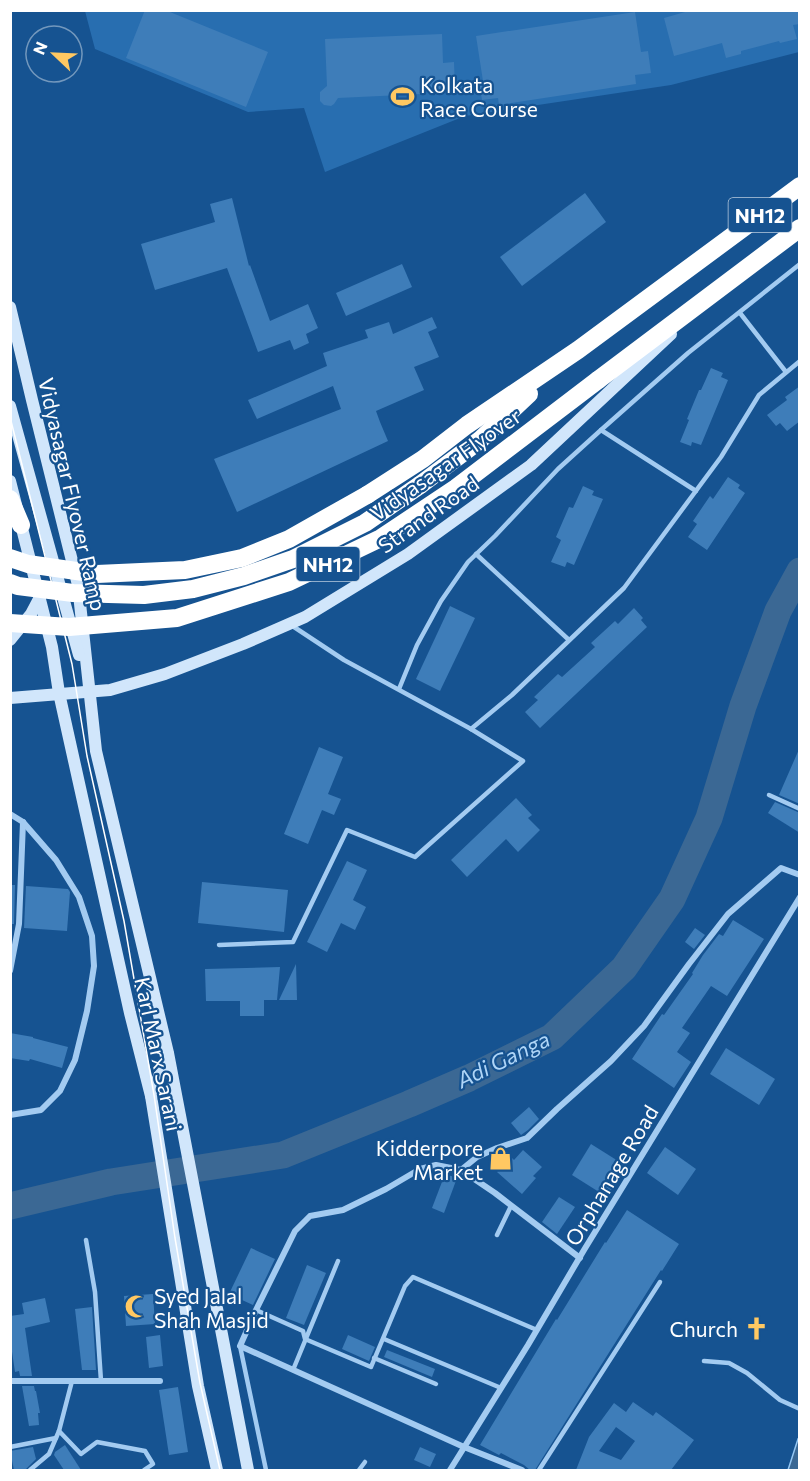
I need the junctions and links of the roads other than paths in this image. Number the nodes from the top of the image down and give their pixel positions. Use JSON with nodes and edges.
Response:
{"nodes":[{"id":1,"x":800,"y":186,"type":"edge"},
{"id":2,"x":800,"y":228,"type":"edge"},
{"id":3,"x":800,"y":264,"type":"edge"},
{"id":4,"x":729,"y":280,"type":"junction"},
{"id":5,"x":10,"y":307,"type":"edge"},
{"id":6,"x":740,"y":313,"type":"junction"},
{"id":7,"x":578,"y":350,"type":"junction"},
{"id":8,"x":800,"y":361,"type":"edge"},
{"id":9,"x":786,"y":372,"type":"junction"},
{"id":10,"x":10,"y":406,"type":"edge"},
{"id":11,"x":601,"y":430,"type":"junction"},
{"id":12,"x":10,"y":481,"type":"edge"},
{"id":13,"x":696,"y":491,"type":"junction"},
{"id":14,"x":10,"y":499,"type":"edge"},
{"id":15,"x":21,"y":525,"type":"junction"},
{"id":16,"x":476,"y":554,"type":"junction"},
{"id":17,"x":10,"y":558,"type":"edge"},
{"id":18,"x":10,"y":583,"type":"edge"},
{"id":19,"x":40,"y":597,"type":"junction"},
{"id":20,"x":10,"y":623,"type":"edge"},
{"id":21,"x":290,"y":624,"type":"junction"},
{"id":22,"x":10,"y":640,"type":"edge"},
{"id":23,"x":569,"y":640,"type":"junction"},
{"id":24,"x":399,"y":689,"type":"junction"},
{"id":25,"x":89,"y":691,"type":"junction"},
{"id":26,"x":59,"y":693,"type":"junction"},
{"id":27,"x":10,"y":698,"type":"edge"},
{"id":28,"x":471,"y":729,"type":"junction"},
{"id":29,"x":769,"y":795,"type":"dead end"},
{"id":30,"x":800,"y":809,"type":"edge"},
{"id":31,"x":10,"y":814,"type":"edge"},
{"id":32,"x":23,"y":822,"type":"junction"},
{"id":33,"x":800,"y":875,"type":"edge"},
{"id":34,"x":800,"y":897,"type":"edge"},
{"id":35,"x":219,"y":945,"type":"dead end"},
{"id":36,"x":10,"y":971,"type":"edge"},
{"id":37,"x":168,"y":1053,"type":"junction"},
{"id":38,"x":150,"y":1096,"type":"junction"},
{"id":39,"x":10,"y":1115,"type":"edge"},
{"id":40,"x":461,"y":1170,"type":"junction"},
{"id":41,"x":511,"y":1206,"type":"junction"},
{"id":42,"x":497,"y":1235,"type":"dead end"},
{"id":43,"x":86,"y":1240,"type":"dead end"},
{"id":44,"x":580,"y":1258,"type":"junction"},
{"id":45,"x":338,"y":1261,"type":"dead end"},
{"id":46,"x":660,"y":1282,"type":"dead end"},
{"id":47,"x":256,"y":1310,"type":"junction"},
{"id":48,"x":537,"y":1330,"type":"junction"},
{"id":49,"x":305,"y":1339,"type":"junction"},
{"id":50,"x":384,"y":1339,"type":"junction"},
{"id":51,"x":240,"y":1346,"type":"junction"},
{"id":52,"x":374,"y":1358,"type":"junction"},
{"id":53,"x":704,"y":1361,"type":"dead end"},
{"id":54,"x":293,"y":1370,"type":"junction"},
{"id":55,"x":10,"y":1381,"type":"edge"},
{"id":56,"x":72,"y":1381,"type":"junction"},
{"id":57,"x":100,"y":1381,"type":"junction"},
{"id":58,"x":160,"y":1381,"type":"dead end"},
{"id":59,"x":436,"y":1384,"type":"dead end"},
{"id":60,"x":501,"y":1388,"type":"junction"},
{"id":61,"x":800,"y":1409,"type":"edge"},
{"id":62,"x":59,"y":1431,"type":"junction"},
{"id":63,"x":56,"y":1438,"type":"junction"},
{"id":64,"x":10,"y":1447,"type":"edge"},
{"id":65,"x":464,"y":1447,"type":"junction"},
{"id":66,"x":365,"y":1462,"type":"dead end"},
{"id":67,"x":30,"y":1470,"type":"edge"},
{"id":68,"x":144,"y":1470,"type":"edge"},
{"id":69,"x":217,"y":1470,"type":"edge"},
{"id":70,"x":248,"y":1470,"type":"edge"},
{"id":71,"x":266,"y":1470,"type":"edge"},
{"id":72,"x":359,"y":1470,"type":"edge"},
{"id":73,"x":450,"y":1470,"type":"edge"},
{"id":74,"x":522,"y":1470,"type":"edge"},
{"id":75,"x":539,"y":1470,"type":"edge"}],
"edges":[{"from":1,"to":7,"type":"highway","name":"Vidyasagar Flyover","number":"NH12"},
{"from":2,"to":4,"type":"highway","number":"NH12"},
{"from":3,"to":6,"type":"lane"},
{"from":4,"to":20,"type":"highway","name":"Vidyasagar Flyover","number":"NH12","bridge":true},
{"from":4,"to":21,"type":"main road","name":"Strand Road"},
{"from":5,"to":25,"type":"main road","name":"Vidyasagar Flyover Ramp"},
{"from":6,"to":9,"type":"lane"},
{"from":6,"to":11,"type":"lane"},
{"from":7,"to":17,"type":"highway","name":"Vidyasagar Flyover","number":"NH12","bridge":true},
{"from":7,"to":18,"type":"highway","bridge":true},
{"from":8,"to":9,"type":"lane"},
{"from":9,"to":13,"type":"lane"},
{"from":10,"to":25,"type":"main road"},
{"from":11,"to":13,"type":"lane"},
{"from":11,"to":16,"type":"lane"},
{"from":12,"to":15,"type":"main road","name":"Karl Marx Sarani"},
{"from":13,"to":23,"type":"lane"},
{"from":14,"to":15,"type":"highway"},
{"from":15,"to":19,"type":"main road","name":"Karl Marx Sarani"},
{"from":16,"to":23,"type":"lane"},
{"from":16,"to":24,"type":"lane"},
{"from":19,"to":22,"type":"main road"},
{"from":19,"to":26,"type":"main road","name":"Karl Marx Sarani"},
{"from":21,"to":24,"type":"lane"},
{"from":21,"to":25,"type":"main road","name":"Strand Road"},
{"from":23,"to":28,"type":"lane"},
{"from":24,"to":28,"type":"lane"},
{"from":25,"to":26,"type":"main road","name":"Strand Road"},
{"from":25,"to":37,"type":"main road"},
{"from":26,"to":27,"type":"main road","name":"Strand Road"},
{"from":26,"to":38,"type":"main road","name":"Karl Marx Sarani"},
{"from":28,"to":35,"type":"lane"},
{"from":29,"to":30,"type":"lane"},
{"from":31,"to":32,"type":"street"},
{"from":32,"to":36,"type":"street"},
{"from":32,"to":39,"type":"street"},
{"from":33,"to":40,"type":"street"},
{"from":34,"to":44,"type":"street","name":"Orphanage Road"},
{"from":37,"to":38,"type":"main road"},
{"from":37,"to":70,"type":"main road"},
{"from":38,"to":69,"type":"main road","name":"Karl Marx Sarani"},
{"from":40,"to":41,"type":"street"},
{"from":40,"to":47,"type":"street"},
{"from":41,"to":42,"type":"lane"},
{"from":41,"to":44,"type":"street"},
{"from":43,"to":57,"type":"lane"},
{"from":44,"to":48,"type":"street","name":"Orphanage Road"},
{"from":45,"to":49,"type":"lane"},
{"from":46,"to":75,"type":"lane"},
{"from":47,"to":49,"type":"lane"},
{"from":47,"to":51,"type":"street"},
{"from":48,"to":50,"type":"lane"},
{"from":48,"to":60,"type":"street","name":"Orphanage Road"},
{"from":49,"to":52,"type":"lane"},
{"from":49,"to":54,"type":"lane"},
{"from":50,"to":52,"type":"lane"},
{"from":50,"to":60,"type":"lane"},
{"from":51,"to":54,"type":"street"},
{"from":51,"to":71,"type":"lane"},
{"from":52,"to":59,"type":"lane"},
{"from":53,"to":61,"type":"lane"},
{"from":54,"to":65,"type":"street"},
{"from":55,"to":56,"type":"street"},
{"from":56,"to":57,"type":"street"},
{"from":56,"to":62,"type":"lane"},
{"from":57,"to":58,"type":"street"},
{"from":60,"to":65,"type":"street","name":"Orphanage Road"},
{"from":62,"to":63,"type":"lane"},
{"from":62,"to":68,"type":"lane"},
{"from":63,"to":64,"type":"lane"},
{"from":63,"to":67,"type":"lane"},
{"from":65,"to":73,"type":"street","name":"Orphanage Road"},
{"from":65,"to":74,"type":"street"},
{"from":66,"to":72,"type":"lane"}]}
